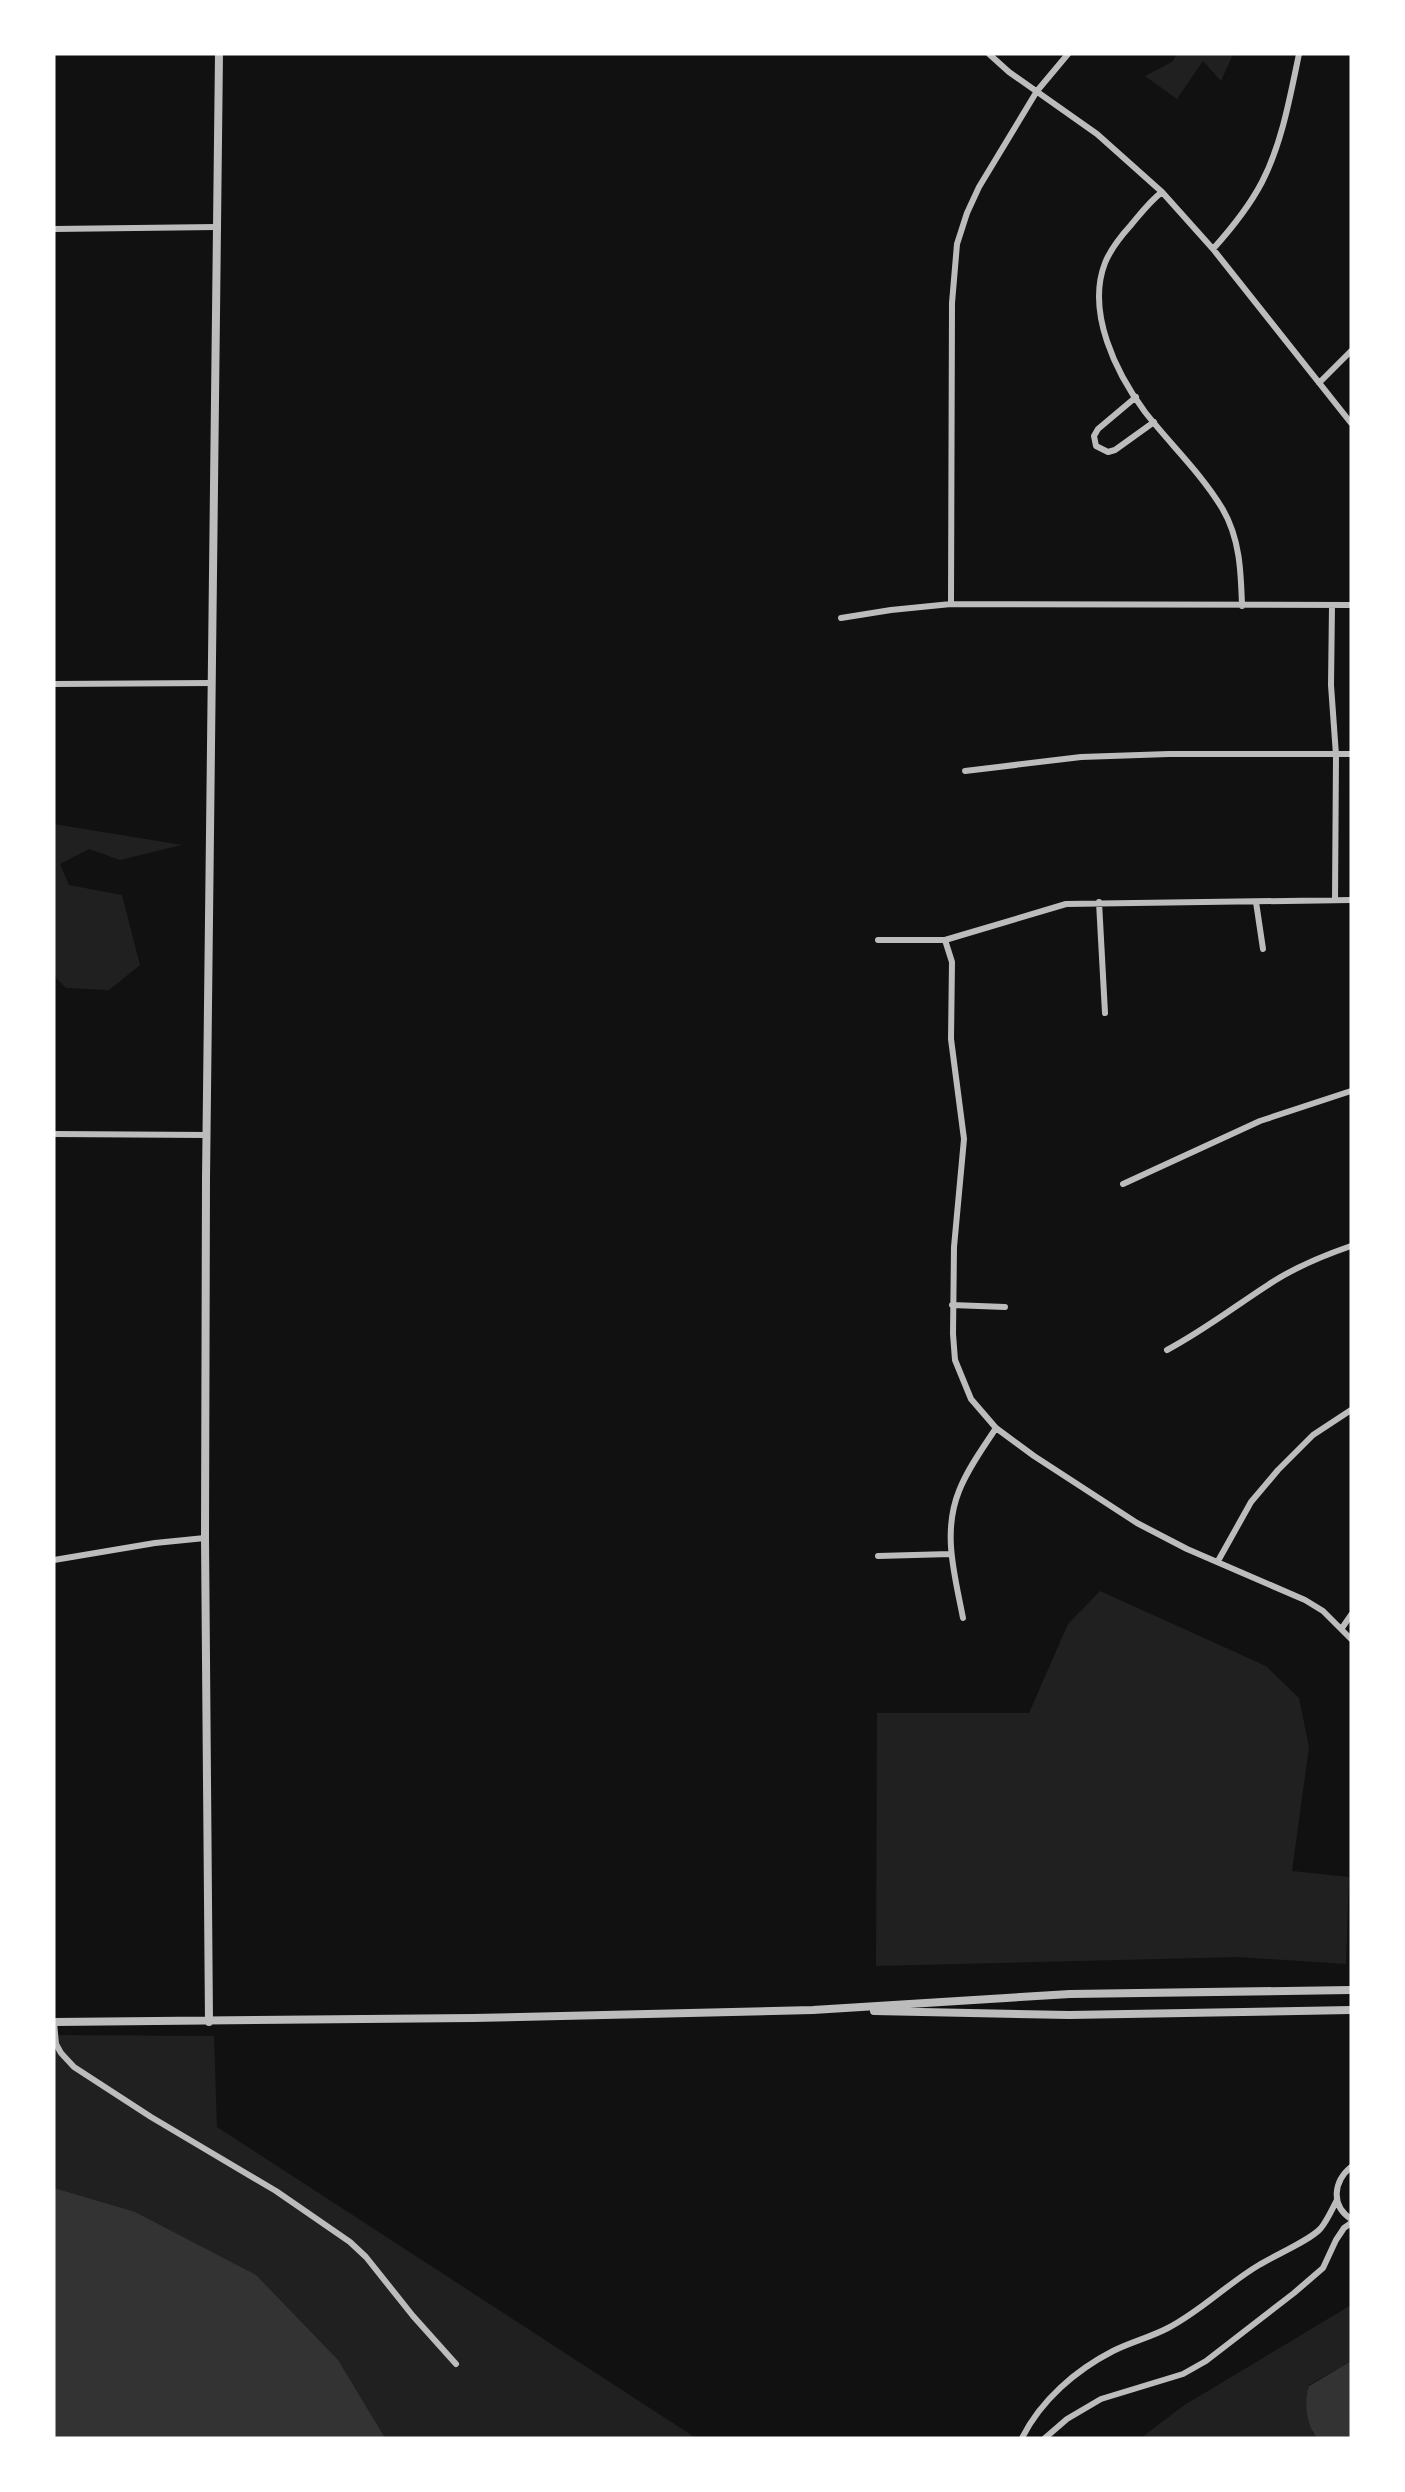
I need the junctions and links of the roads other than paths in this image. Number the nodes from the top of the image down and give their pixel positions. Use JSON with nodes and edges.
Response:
{"nodes":[{"id":1,"x":219,"y":54,"type":"edge"},
{"id":2,"x":989,"y":54,"type":"edge"},
{"id":3,"x":1068,"y":54,"type":"edge"},
{"id":4,"x":1299,"y":54,"type":"edge"},
{"id":5,"x":1037,"y":91,"type":"junction"},
{"id":6,"x":1162,"y":192,"type":"junction"},
{"id":7,"x":216,"y":227,"type":"junction"},
{"id":8,"x":54,"y":229,"type":"edge"},
{"id":9,"x":1213,"y":249,"type":"junction"},
{"id":10,"x":1351,"y":351,"type":"edge"},
{"id":11,"x":1319,"y":383,"type":"junction"},
{"id":12,"x":1136,"y":397,"type":"junction"},
{"id":13,"x":1154,"y":422,"type":"junction"},
{"id":14,"x":1351,"y":423,"type":"edge"},
{"id":15,"x":951,"y":603,"type":"junction"},
{"id":16,"x":1351,"y":605,"type":"edge"},
{"id":17,"x":1242,"y":606,"type":"junction"},
{"id":18,"x":1332,"y":606,"type":"junction"},
{"id":19,"x":841,"y":618,"type":"dead end"},
{"id":20,"x":212,"y":683,"type":"junction"},
{"id":21,"x":54,"y":684,"type":"edge"},
{"id":22,"x":1336,"y":754,"type":"junction"},
{"id":23,"x":1351,"y":754,"type":"edge"},
{"id":24,"x":965,"y":771,"type":"dead end"},
{"id":25,"x":1335,"y":900,"type":"junction"},
{"id":26,"x":1351,"y":900,"type":"edge"},
{"id":27,"x":1099,"y":902,"type":"junction"},
{"id":28,"x":1256,"y":902,"type":"junction"},
{"id":29,"x":878,"y":940,"type":"dead end"},
{"id":30,"x":945,"y":940,"type":"junction"},
{"id":31,"x":1263,"y":949,"type":"dead end"},
{"id":32,"x":1105,"y":1013,"type":"dead end"},
{"id":33,"x":1351,"y":1091,"type":"edge"},
{"id":34,"x":54,"y":1134,"type":"edge"},
{"id":35,"x":207,"y":1136,"type":"junction"},
{"id":36,"x":1123,"y":1184,"type":"dead end"},
{"id":37,"x":1351,"y":1246,"type":"edge"},
{"id":38,"x":952,"y":1305,"type":"junction"},
{"id":39,"x":1005,"y":1306,"type":"dead end"},
{"id":40,"x":1167,"y":1350,"type":"dead end"},
{"id":41,"x":1351,"y":1410,"type":"edge"},
{"id":42,"x":996,"y":1428,"type":"junction"},
{"id":43,"x":204,"y":1539,"type":"junction"},
{"id":44,"x":950,"y":1554,"type":"junction"},
{"id":45,"x":878,"y":1556,"type":"dead end"},
{"id":46,"x":54,"y":1560,"type":"edge"},
{"id":47,"x":1218,"y":1561,"type":"junction"},
{"id":48,"x":1351,"y":1615,"type":"edge"},
{"id":49,"x":963,"y":1618,"type":"dead end"},
{"id":50,"x":1342,"y":1628,"type":"junction"},
{"id":51,"x":1351,"y":1639,"type":"edge"},
{"id":52,"x":1351,"y":1989,"type":"edge"},
{"id":53,"x":813,"y":2010,"type":"junction"},
{"id":54,"x":1351,"y":2010,"type":"edge"},
{"id":55,"x":54,"y":2022,"type":"edge"},
{"id":56,"x":209,"y":2022,"type":"junction"},
{"id":57,"x":1351,"y":2167,"type":"edge"},
{"id":58,"x":1337,"y":2200,"type":"junction"},
{"id":59,"x":1351,"y":2219,"type":"edge"},
{"id":60,"x":1351,"y":2223,"type":"edge"},
{"id":61,"x":456,"y":2364,"type":"dead end"},
{"id":62,"x":1022,"y":2438,"type":"edge"},
{"id":63,"x":1045,"y":2438,"type":"edge"}],
"edges":[{"from":1,"to":7,"type":"street"},
{"from":2,"to":5,"type":"street"},
{"from":3,"to":5,"type":"street"},
{"from":4,"to":9,"type":"street"},
{"from":5,"to":6,"type":"street"},
{"from":5,"to":15,"type":"street"},
{"from":6,"to":9,"type":"street"},
{"from":6,"to":12,"type":"street"},
{"from":7,"to":8,"type":"street"},
{"from":7,"to":20,"type":"street"},
{"from":9,"to":11,"type":"street"},
{"from":10,"to":11,"type":"street"},
{"from":11,"to":14,"type":"street"},
{"from":12,"to":13,"type":"street"},
{"from":12,"to":13,"type":"street"},
{"from":13,"to":17,"type":"street"},
{"from":15,"to":17,"type":"street"},
{"from":15,"to":19,"type":"street"},
{"from":16,"to":18,"type":"street"},
{"from":17,"to":18,"type":"street"},
{"from":18,"to":22,"type":"street"},
{"from":20,"to":21,"type":"street"},
{"from":20,"to":35,"type":"street"},
{"from":22,"to":23,"type":"street"},
{"from":22,"to":24,"type":"street"},
{"from":22,"to":25,"type":"street"},
{"from":25,"to":26,"type":"street"},
{"from":25,"to":28,"type":"street"},
{"from":27,"to":28,"type":"street"},
{"from":27,"to":30,"type":"street"},
{"from":27,"to":32,"type":"street"},
{"from":28,"to":31,"type":"street"},
{"from":29,"to":30,"type":"street"},
{"from":30,"to":38,"type":"street"},
{"from":33,"to":36,"type":"street"},
{"from":34,"to":35,"type":"street"},
{"from":35,"to":43,"type":"street"},
{"from":37,"to":40,"type":"street"},
{"from":38,"to":39,"type":"street"},
{"from":38,"to":42,"type":"street"},
{"from":41,"to":47,"type":"street"},
{"from":42,"to":44,"type":"street"},
{"from":42,"to":47,"type":"street"},
{"from":43,"to":46,"type":"street"},
{"from":43,"to":56,"type":"street"},
{"from":44,"to":45,"type":"street"},
{"from":44,"to":49,"type":"street"},
{"from":47,"to":50,"type":"street"},
{"from":48,"to":50,"type":"street"},
{"from":50,"to":51,"type":"street"},
{"from":52,"to":53,"type":"street"},
{"from":53,"to":54,"type":"street"},
{"from":53,"to":56,"type":"street"},
{"from":55,"to":56,"type":"street"},
{"from":55,"to":61,"type":"street"},
{"from":57,"to":58,"type":"street"},
{"from":58,"to":59,"type":"street"},
{"from":58,"to":62,"type":"street"},
{"from":60,"to":63,"type":"street"}]}
